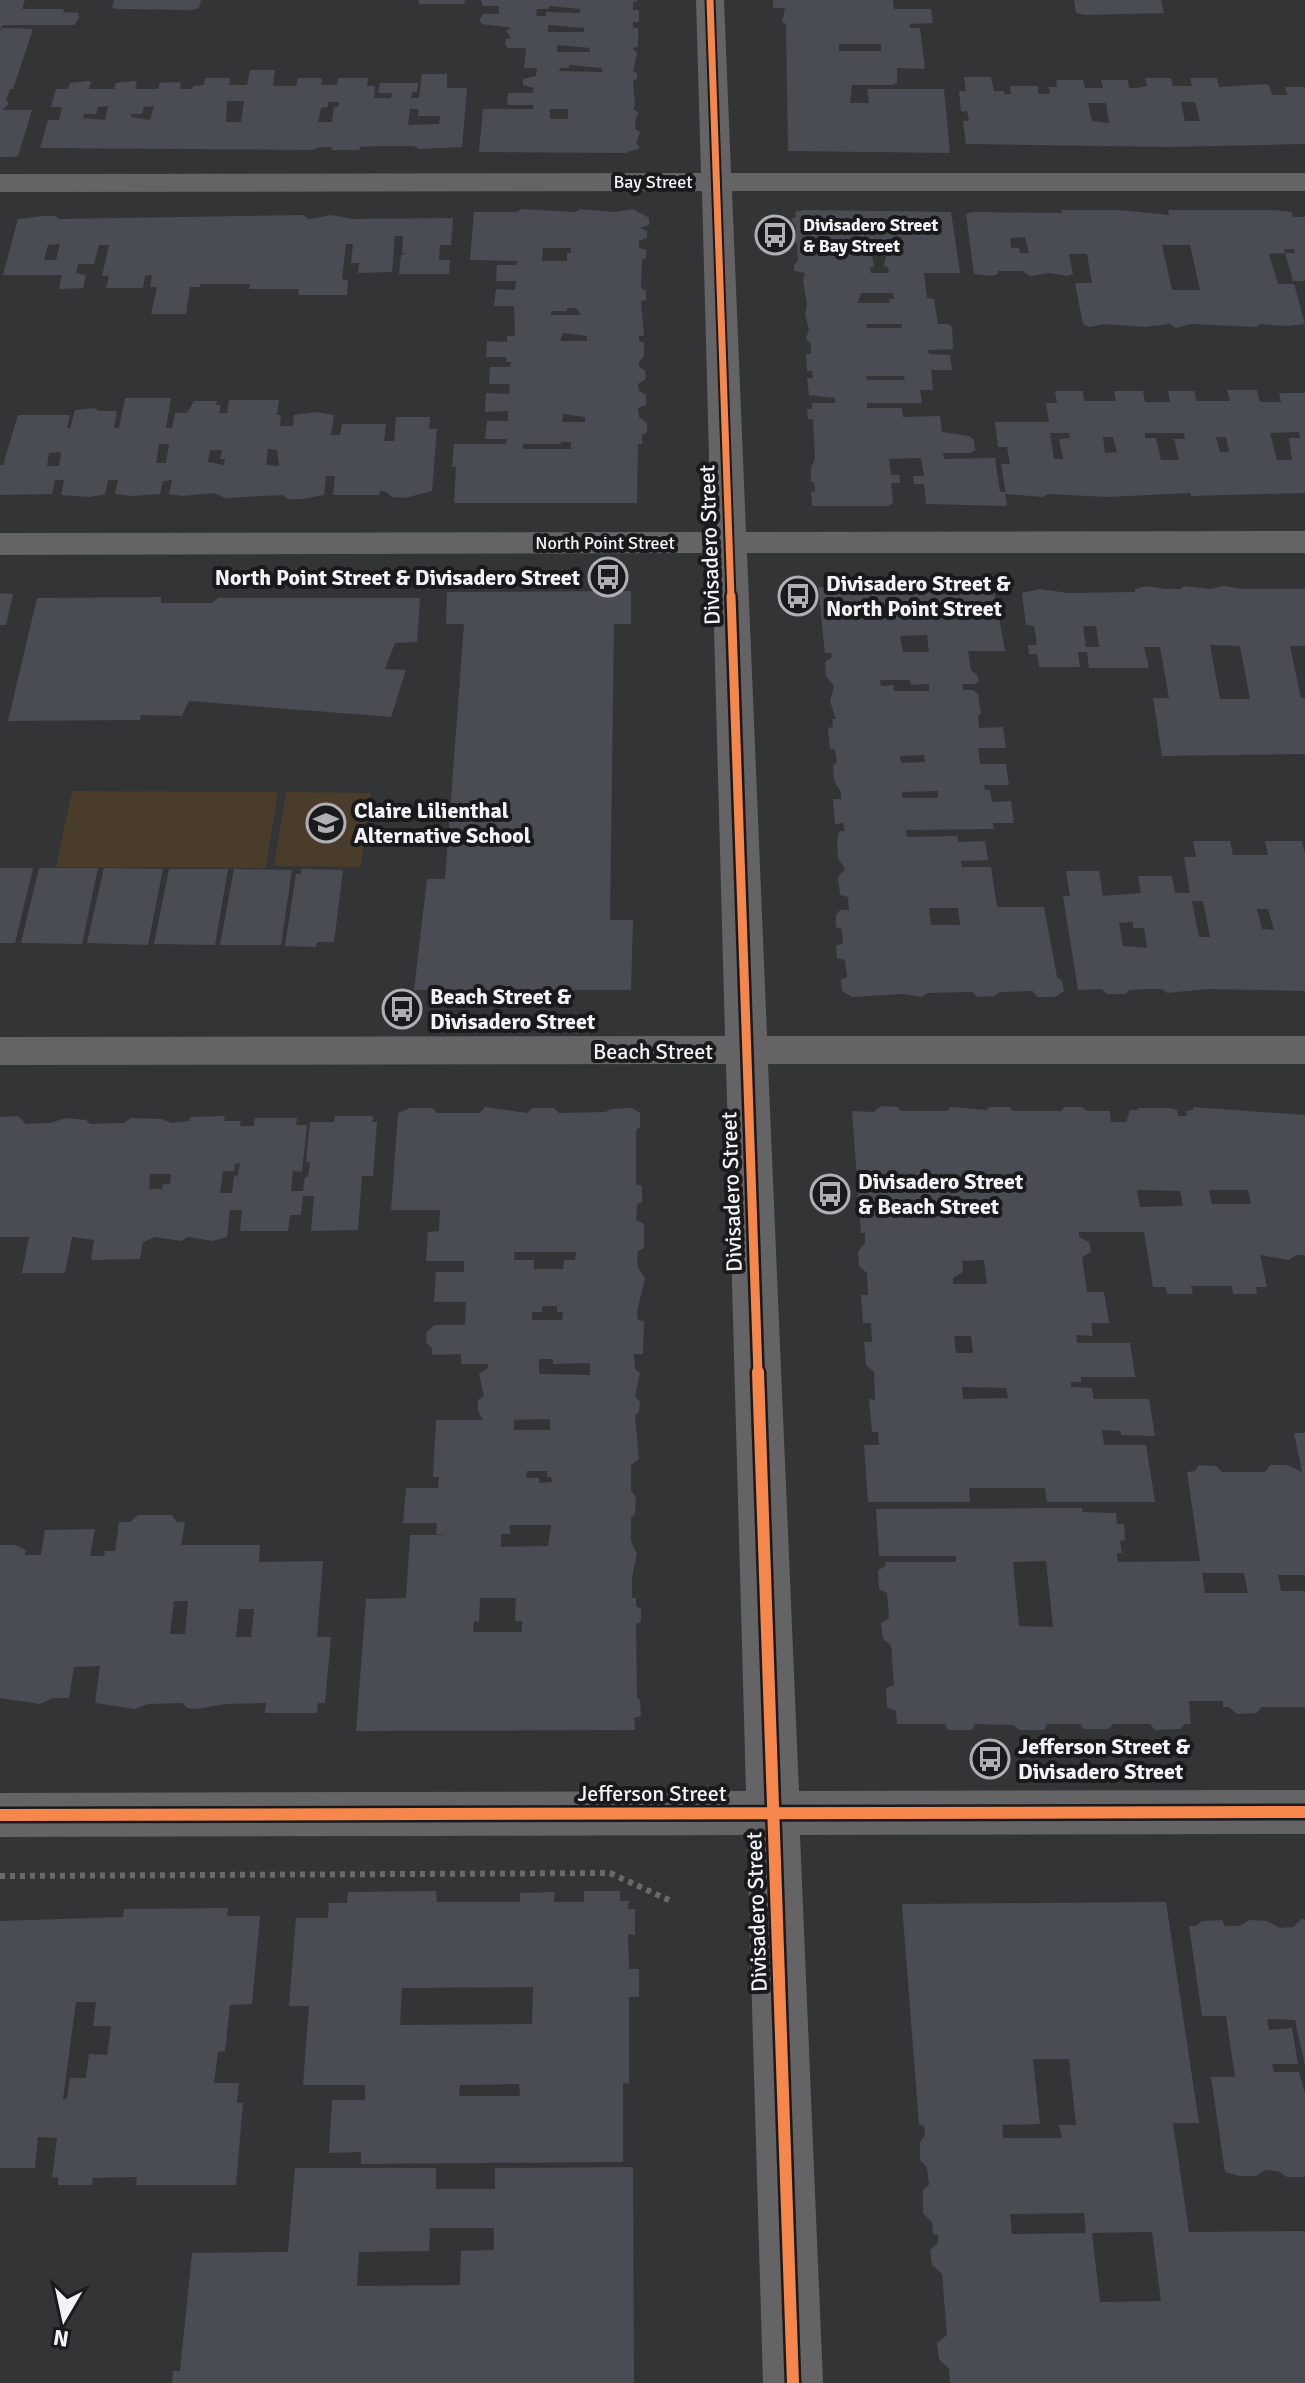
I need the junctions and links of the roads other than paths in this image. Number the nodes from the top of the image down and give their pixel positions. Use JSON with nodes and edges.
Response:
{"nodes":[{"id":1,"x":710,"y":0,"type":"edge"},
{"id":2,"x":716,"y":182,"type":"junction"},
{"id":3,"x":1305,"y":182,"type":"edge"},
{"id":4,"x":0,"y":183,"type":"edge"},
{"id":5,"x":1305,"y":542,"type":"edge"},
{"id":6,"x":729,"y":543,"type":"junction"},
{"id":7,"x":0,"y":544,"type":"edge"},
{"id":8,"x":1305,"y":1050,"type":"edge"},
{"id":9,"x":0,"y":1051,"type":"edge"},
{"id":10,"x":746,"y":1051,"type":"junction"},
{"id":11,"x":1305,"y":1812,"type":"edge"},
{"id":12,"x":773,"y":1813,"type":"junction"},
{"id":13,"x":0,"y":1815,"type":"edge"},
{"id":14,"x":793,"y":2383,"type":"edge"}],
"edges":[{"from":1,"to":2,"type":"street","name":"Divisadero Street"},
{"from":2,"to":3,"type":"street","name":"Bay Street"},
{"from":2,"to":4,"type":"street","name":"Bay Street"},
{"from":2,"to":6,"type":"street","name":"Divisadero Street"},
{"from":5,"to":6,"type":"street","name":"North Point Street"},
{"from":6,"to":7,"type":"street","name":"North Point Street"},
{"from":6,"to":10,"type":"street","name":"Divisadero Street"},
{"from":8,"to":10,"type":"street","name":"Beach Street"},
{"from":9,"to":10,"type":"street","name":"Beach Street"},
{"from":10,"to":12,"type":"street","name":"Divisadero Street"},
{"from":11,"to":12,"type":"street","name":"Jefferson Street"},
{"from":12,"to":13,"type":"street","name":"Jefferson Street"},
{"from":12,"to":14,"type":"street","name":"Divisadero Street"}]}
